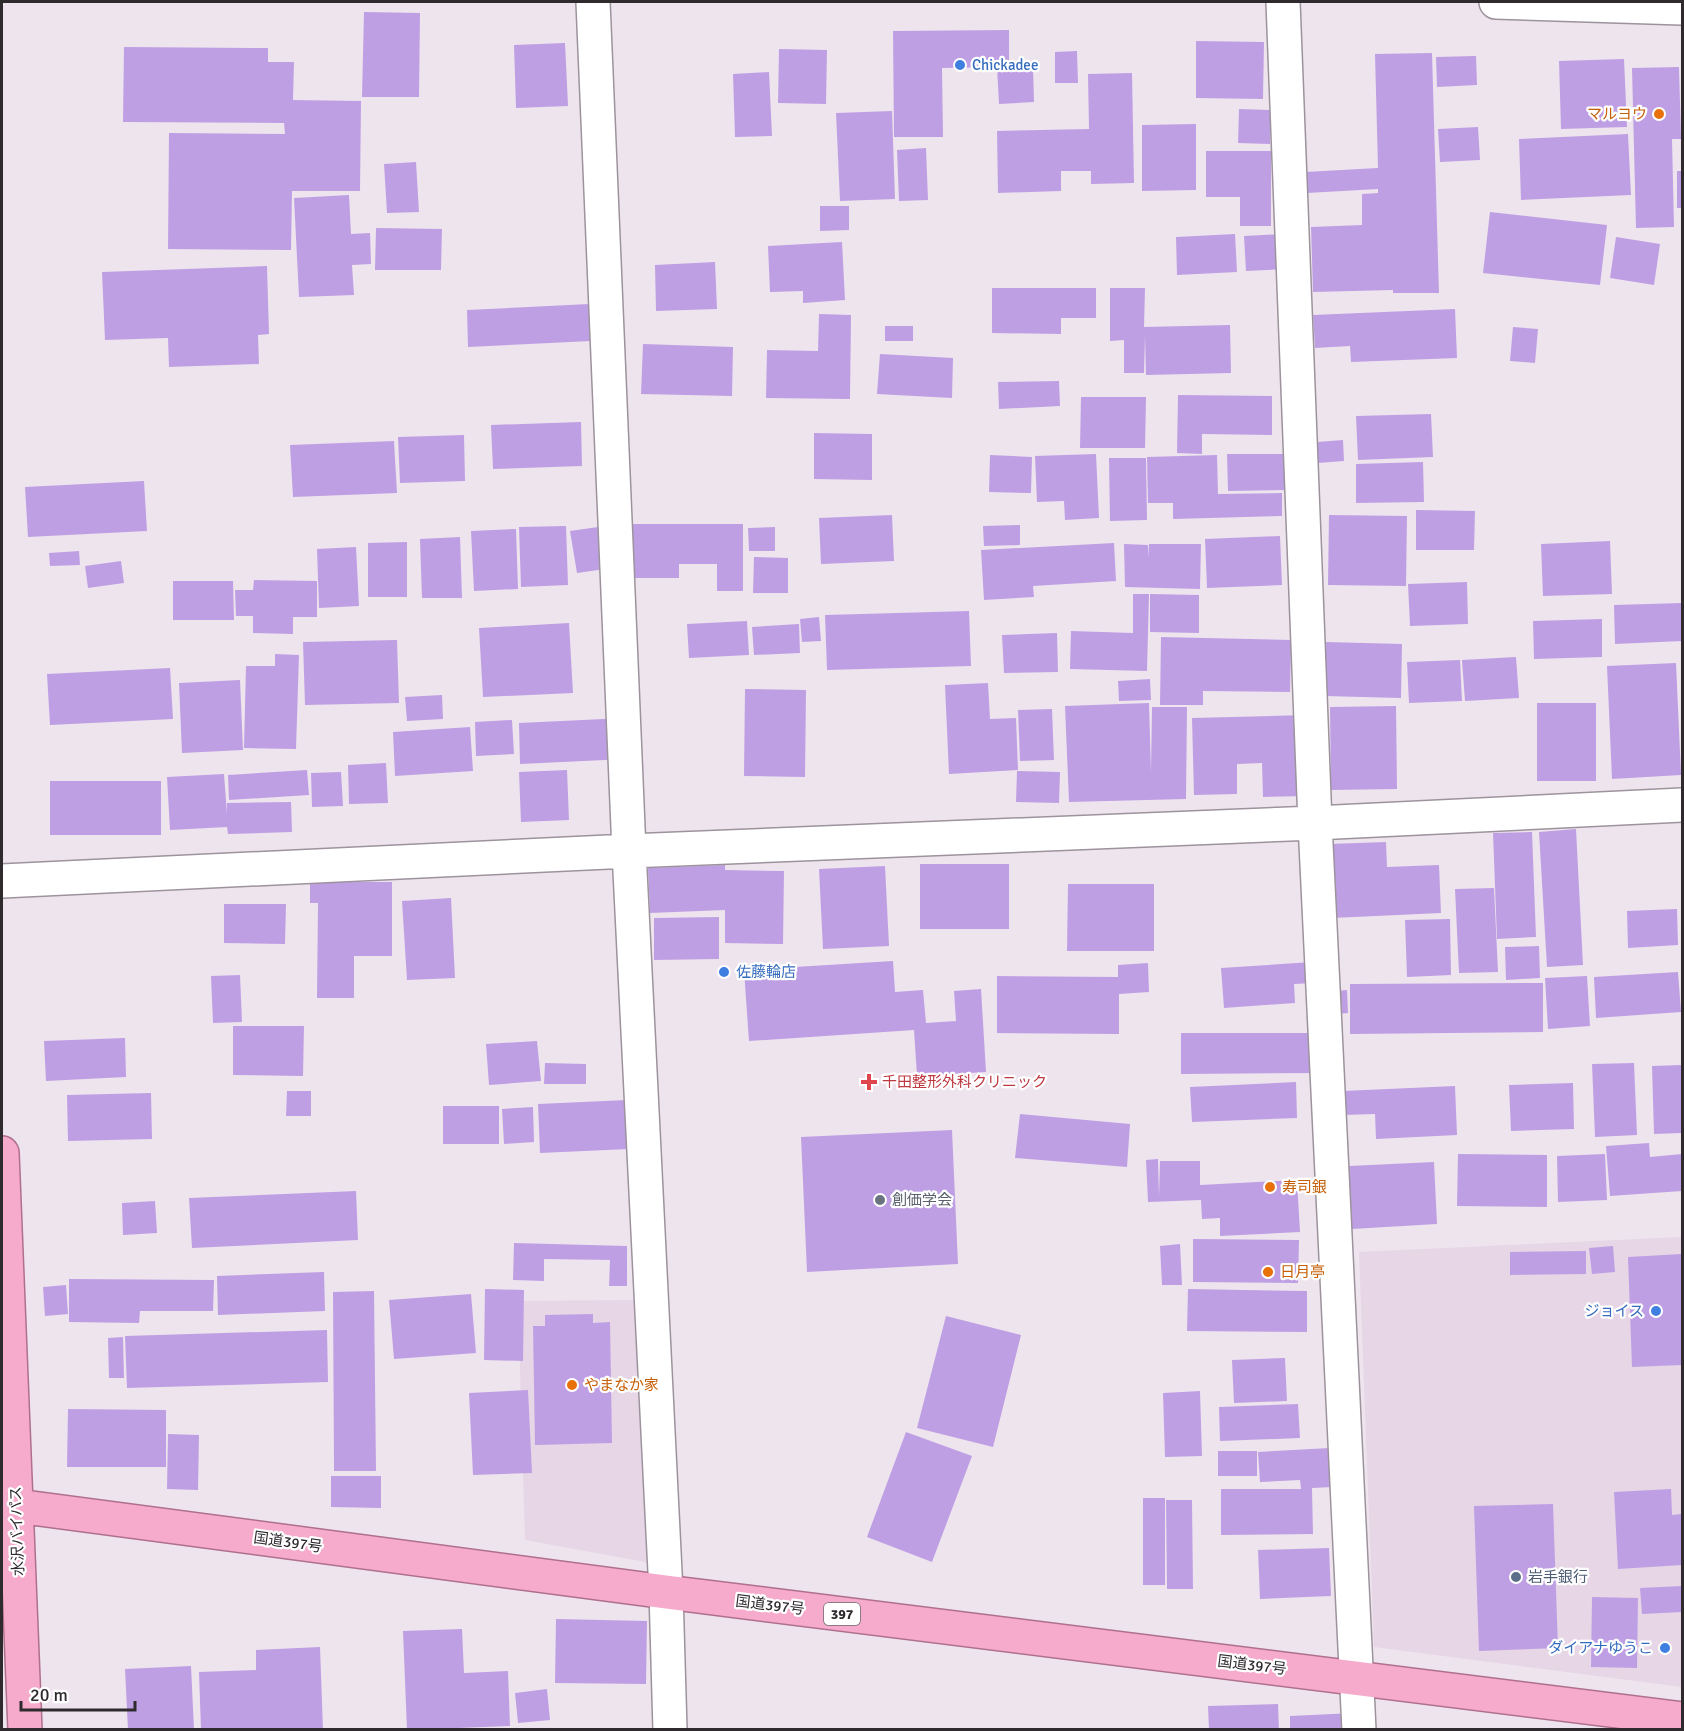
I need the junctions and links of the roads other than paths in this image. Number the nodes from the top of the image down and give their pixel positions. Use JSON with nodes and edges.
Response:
{"nodes":[{"id":1,"x":593,"y":2,"type":"edge"},
{"id":2,"x":1282,"y":2,"type":"edge"},
{"id":3,"x":1496,"y":2,"type":"edge"},
{"id":4,"x":1683,"y":8,"type":"edge"},
{"id":5,"x":1683,"y":805,"type":"edge"},
{"id":6,"x":1315,"y":823,"type":"junction"},
{"id":7,"x":629,"y":851,"type":"junction"},
{"id":8,"x":2,"y":881,"type":"edge"},
{"id":9,"x":2,"y":1153,"type":"edge"},
{"id":10,"x":9,"y":1505,"type":"edge"},
{"id":11,"x":666,"y":1592,"type":"junction"},
{"id":12,"x":1357,"y":1678,"type":"junction"},
{"id":13,"x":1683,"y":1719,"type":"edge"},
{"id":14,"x":25,"y":1730,"type":"edge"},
{"id":15,"x":670,"y":1730,"type":"edge"},
{"id":16,"x":1359,"y":1730,"type":"edge"}],
"edges":[{"from":1,"to":7,"type":"street"},
{"from":2,"to":6,"type":"street"},
{"from":3,"to":4,"type":"street"},
{"from":5,"to":6,"type":"street"},
{"from":6,"to":7,"type":"street"},
{"from":6,"to":12,"type":"street"},
{"from":7,"to":8,"type":"street"},
{"from":7,"to":11,"type":"street"},
{"from":9,"to":10,"type":"highway","name":"水沢バイパス"},
{"from":10,"to":11,"type":"highway","name":"国道397号","number":"397"},
{"from":10,"to":14,"type":"highway","name":"水沢バイパス"},
{"from":11,"to":12,"type":"highway","name":"国道397号","number":"397"},
{"from":11,"to":15,"type":"street"},
{"from":12,"to":13,"type":"highway","name":"国道397号","number":"397"},
{"from":12,"to":16,"type":"street"}]}
